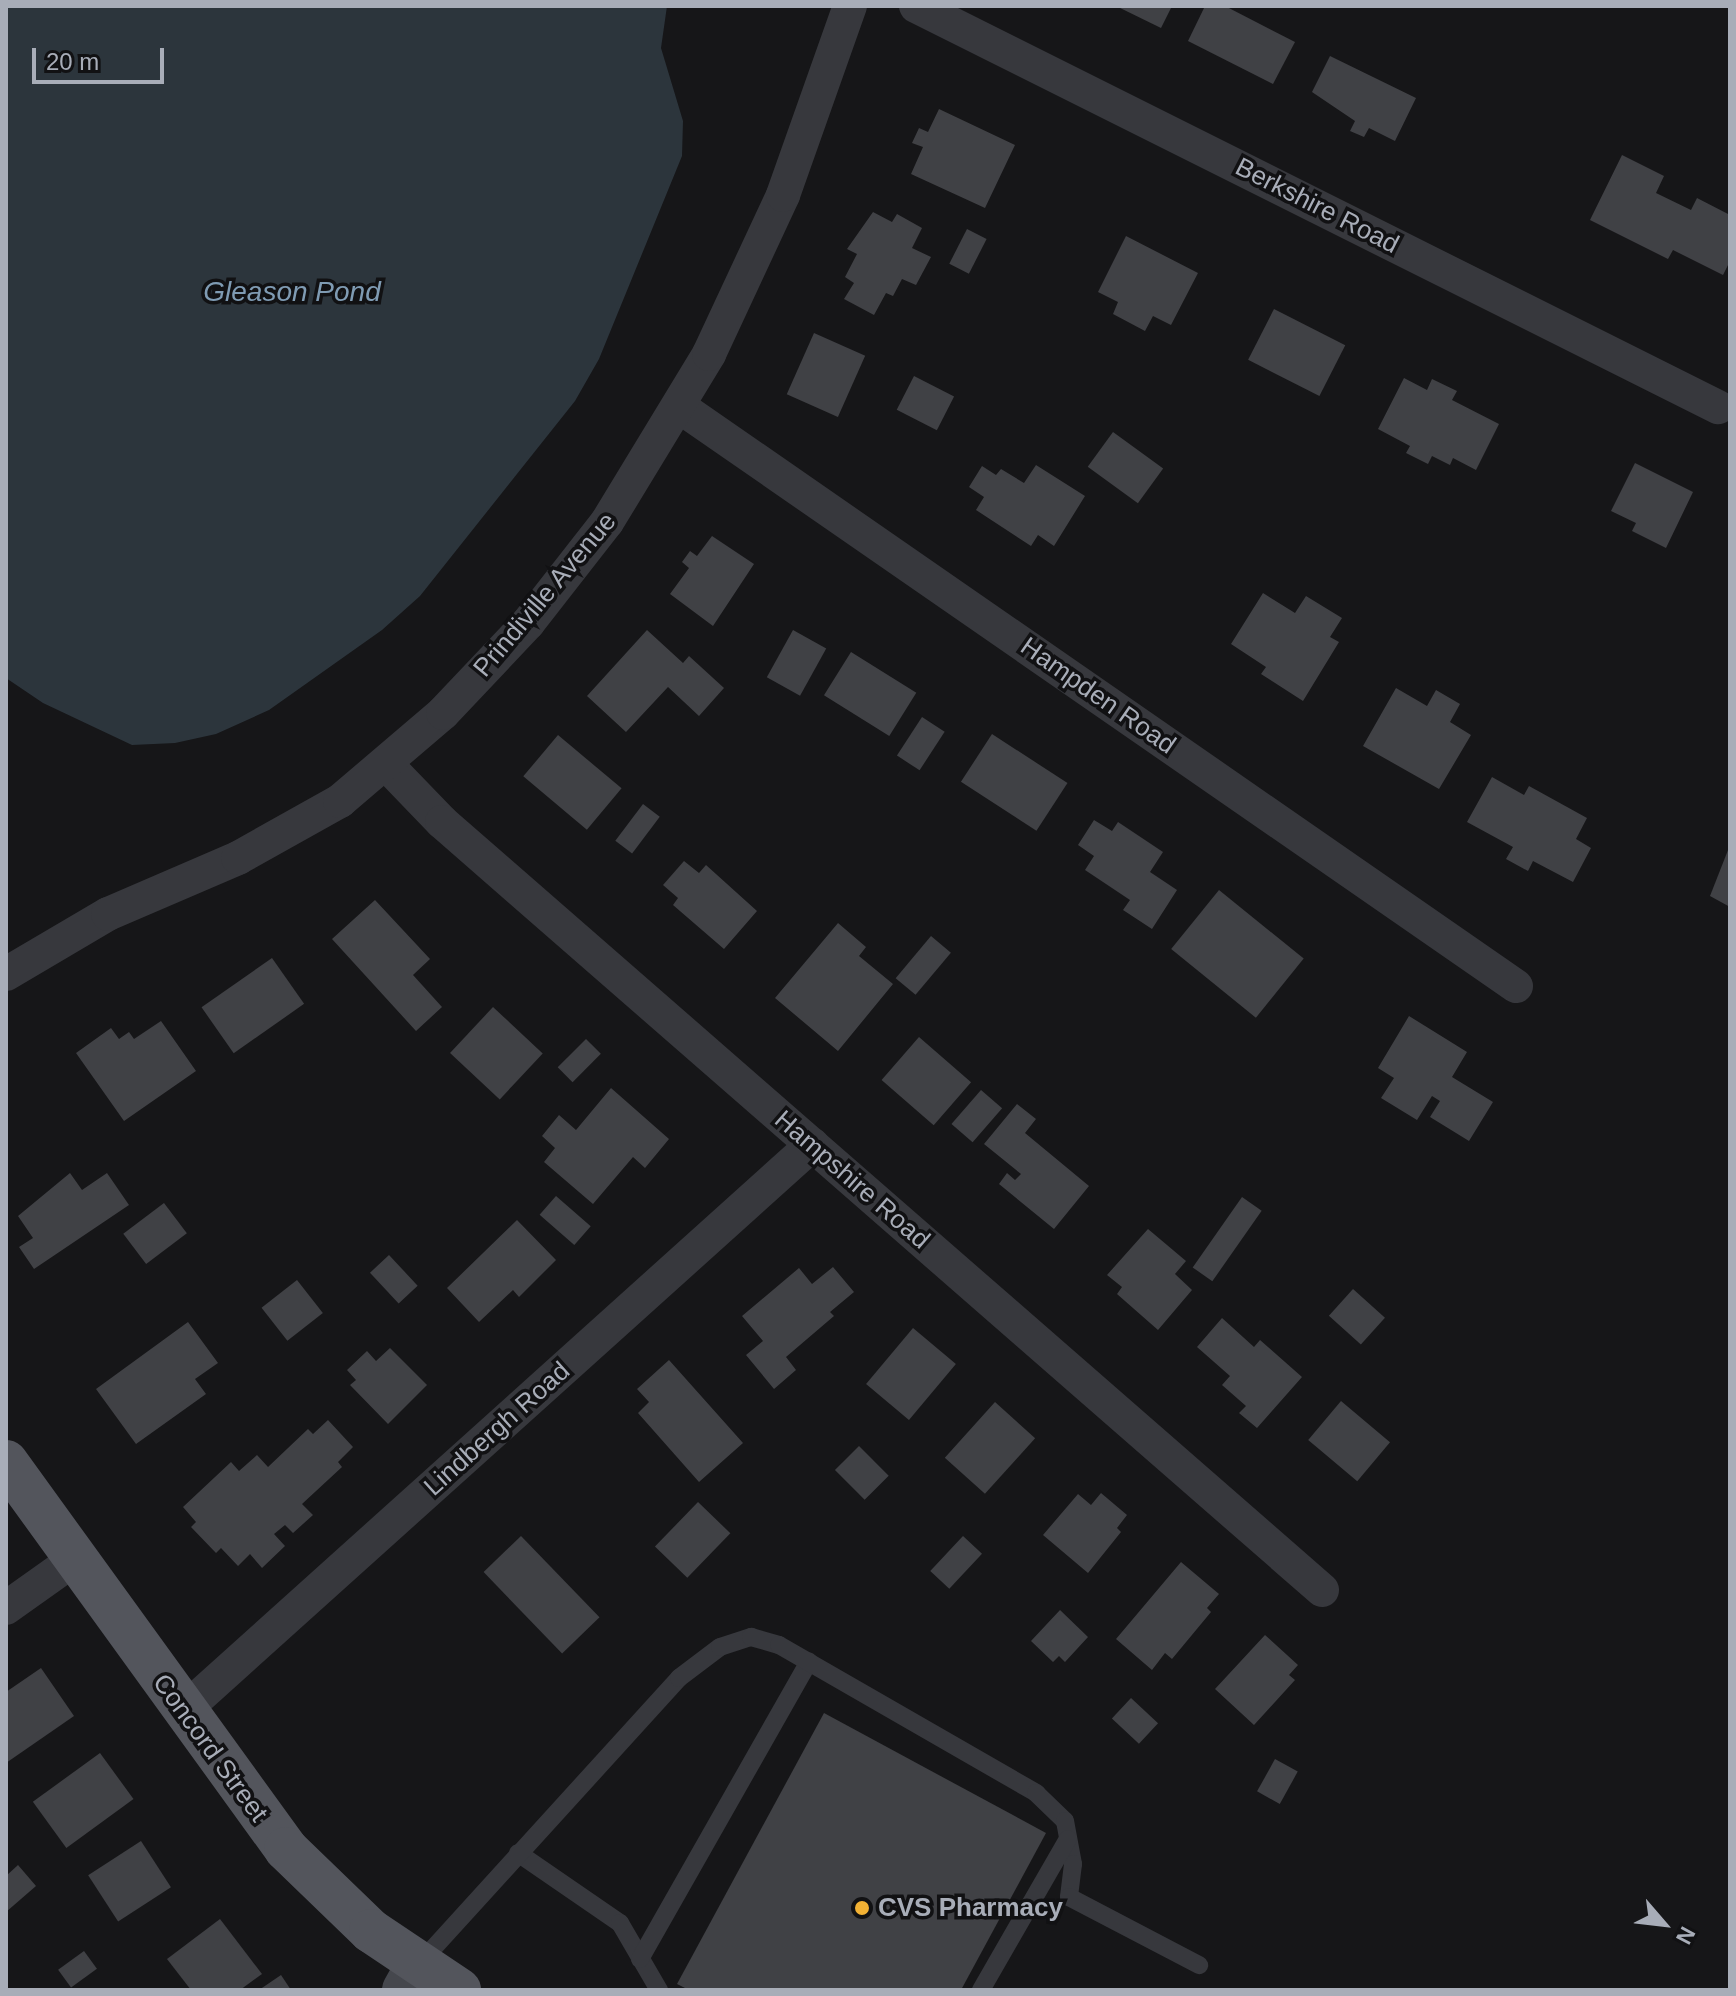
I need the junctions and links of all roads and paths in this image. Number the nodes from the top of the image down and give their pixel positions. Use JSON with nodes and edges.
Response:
{"nodes":[{"id":1,"x":850,"y":6,"type":"edge"},
{"id":2,"x":916,"y":6,"type":"edge"},
{"id":3,"x":680,"y":407,"type":"junction"},
{"id":4,"x":1718,"y":407,"type":"dead end"},
{"id":5,"x":387,"y":765,"type":"junction"},
{"id":6,"x":6,"y":974,"type":"edge"},
{"id":7,"x":1516,"y":986,"type":"dead end"},
{"id":8,"x":812,"y":1145,"type":"junction"},
{"id":9,"x":6,"y":1462,"type":"edge"},
{"id":10,"x":75,"y":1559,"type":"junction"},
{"id":11,"x":1322,"y":1590,"type":"dead end"},
{"id":12,"x":6,"y":1608,"type":"edge"},
{"id":13,"x":809,"y":1662,"type":"junction"},
{"id":14,"x":182,"y":1712,"type":"junction"},
{"id":15,"x":1068,"y":1839,"type":"junction"},
{"id":16,"x":518,"y":1853,"type":"junction"},
{"id":17,"x":640,"y":1959,"type":"junction"},
{"id":18,"x":1199,"y":1965,"type":"dead end"},
{"id":19,"x":411,"y":1977,"type":"edge"},
{"id":20,"x":459,"y":1990,"type":"edge"},
{"id":21,"x":659,"y":1990,"type":"edge"},
{"id":22,"x":981,"y":1990,"type":"edge"}],
"edges":[{"from":1,"to":3,"type":"street","name":"Prindiville Avenue"},
{"from":2,"to":4,"type":"street","name":"Berkshire Road"},
{"from":3,"to":5,"type":"street","name":"Prindiville Avenue"},
{"from":3,"to":7,"type":"street","name":"Hampden Road"},
{"from":5,"to":6,"type":"street","name":"Prindiville Avenue"},
{"from":5,"to":8,"type":"street","name":"Hampshire Road"},
{"from":8,"to":11,"type":"street","name":"Hampshire Road"},
{"from":8,"to":14,"type":"street","name":"Lindbergh Road"},
{"from":9,"to":10,"type":"main road","name":"Concord Street"},
{"from":10,"to":12,"type":"street"},
{"from":10,"to":14,"type":"main road","name":"Concord Street"},
{"from":13,"to":15,"type":"lane"},
{"from":13,"to":16,"type":"lane"},
{"from":13,"to":17,"type":"lane"},
{"from":14,"to":19,"type":"main road","name":"Concord Street"},
{"from":15,"to":18,"type":"lane"},
{"from":15,"to":22,"type":"lane"},
{"from":16,"to":17,"type":"lane"},
{"from":16,"to":19,"type":"lane"},
{"from":17,"to":21,"type":"lane"},
{"from":19,"to":20,"type":"main road","name":"Concord Street"}]}
